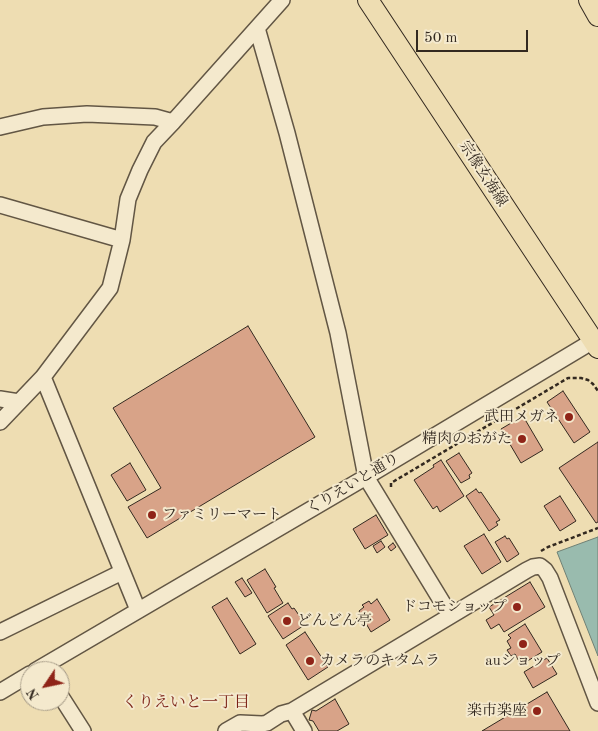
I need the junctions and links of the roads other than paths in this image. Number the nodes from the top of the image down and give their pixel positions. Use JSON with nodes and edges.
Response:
{"nodes":[{"id":1,"x":282,"y":0,"type":"edge"},
{"id":2,"x":368,"y":0,"type":"edge"},
{"id":3,"x":589,"y":0,"type":"edge"},
{"id":4,"x":598,"y":16,"type":"edge"},
{"id":5,"x":257,"y":28,"type":"junction"},
{"id":6,"x":173,"y":122,"type":"junction"},
{"id":7,"x":0,"y":127,"type":"edge"},
{"id":8,"x":0,"y":205,"type":"edge"},
{"id":9,"x":122,"y":240,"type":"junction"},
{"id":10,"x":596,"y":342,"type":"edge"},
{"id":11,"x":42,"y":377,"type":"junction"},
{"id":12,"x":0,"y":399,"type":"edge"},
{"id":13,"x":20,"y":402,"type":"junction"},
{"id":14,"x":0,"y":422,"type":"edge"},
{"id":15,"x":366,"y":477,"type":"junction"},
{"id":16,"x":122,"y":572,"type":"junction"},
{"id":17,"x":138,"y":610,"type":"junction"},
{"id":18,"x":450,"y":615,"type":"junction"},
{"id":19,"x":0,"y":632,"type":"edge"},
{"id":20,"x":54,"y":661,"type":"edge"},
{"id":21,"x":20,"y":681,"type":"edge"},
{"id":22,"x":0,"y":692,"type":"edge"},
{"id":23,"x":598,"y":703,"type":"edge"},
{"id":24,"x":70,"y":711,"type":"edge"},
{"id":25,"x":292,"y":711,"type":"junction"},
{"id":26,"x":83,"y":731,"type":"edge"},
{"id":27,"x":226,"y":731,"type":"edge"},
{"id":28,"x":304,"y":731,"type":"edge"}],
"edges":[{"from":1,"to":5,"type":"street"},
{"from":2,"to":10,"type":"main road","name":"宗像玄海線"},
{"from":3,"to":4,"type":"main road"},
{"from":5,"to":6,"type":"street"},
{"from":5,"to":15,"type":"street"},
{"from":6,"to":7,"type":"street"},
{"from":6,"to":9,"type":"street"},
{"from":8,"to":9,"type":"street"},
{"from":9,"to":11,"type":"street"},
{"from":10,"to":15,"type":"street","name":"くりえいと通り"},
{"from":11,"to":13,"type":"street"},
{"from":11,"to":16,"type":"street"},
{"from":12,"to":13,"type":"street"},
{"from":13,"to":14,"type":"street"},
{"from":15,"to":17,"type":"street","name":"くりえいと通り"},
{"from":15,"to":18,"type":"street"},
{"from":16,"to":17,"type":"street"},
{"from":16,"to":19,"type":"street"},
{"from":17,"to":20,"type":"street","name":"くりえいと通り"},
{"from":18,"to":23,"type":"street"},
{"from":18,"to":25,"type":"street"},
{"from":21,"to":22,"type":"street","name":"くりえいと通り"},
{"from":24,"to":26,"type":"street"},
{"from":25,"to":27,"type":"street"},
{"from":25,"to":28,"type":"street"}]}
